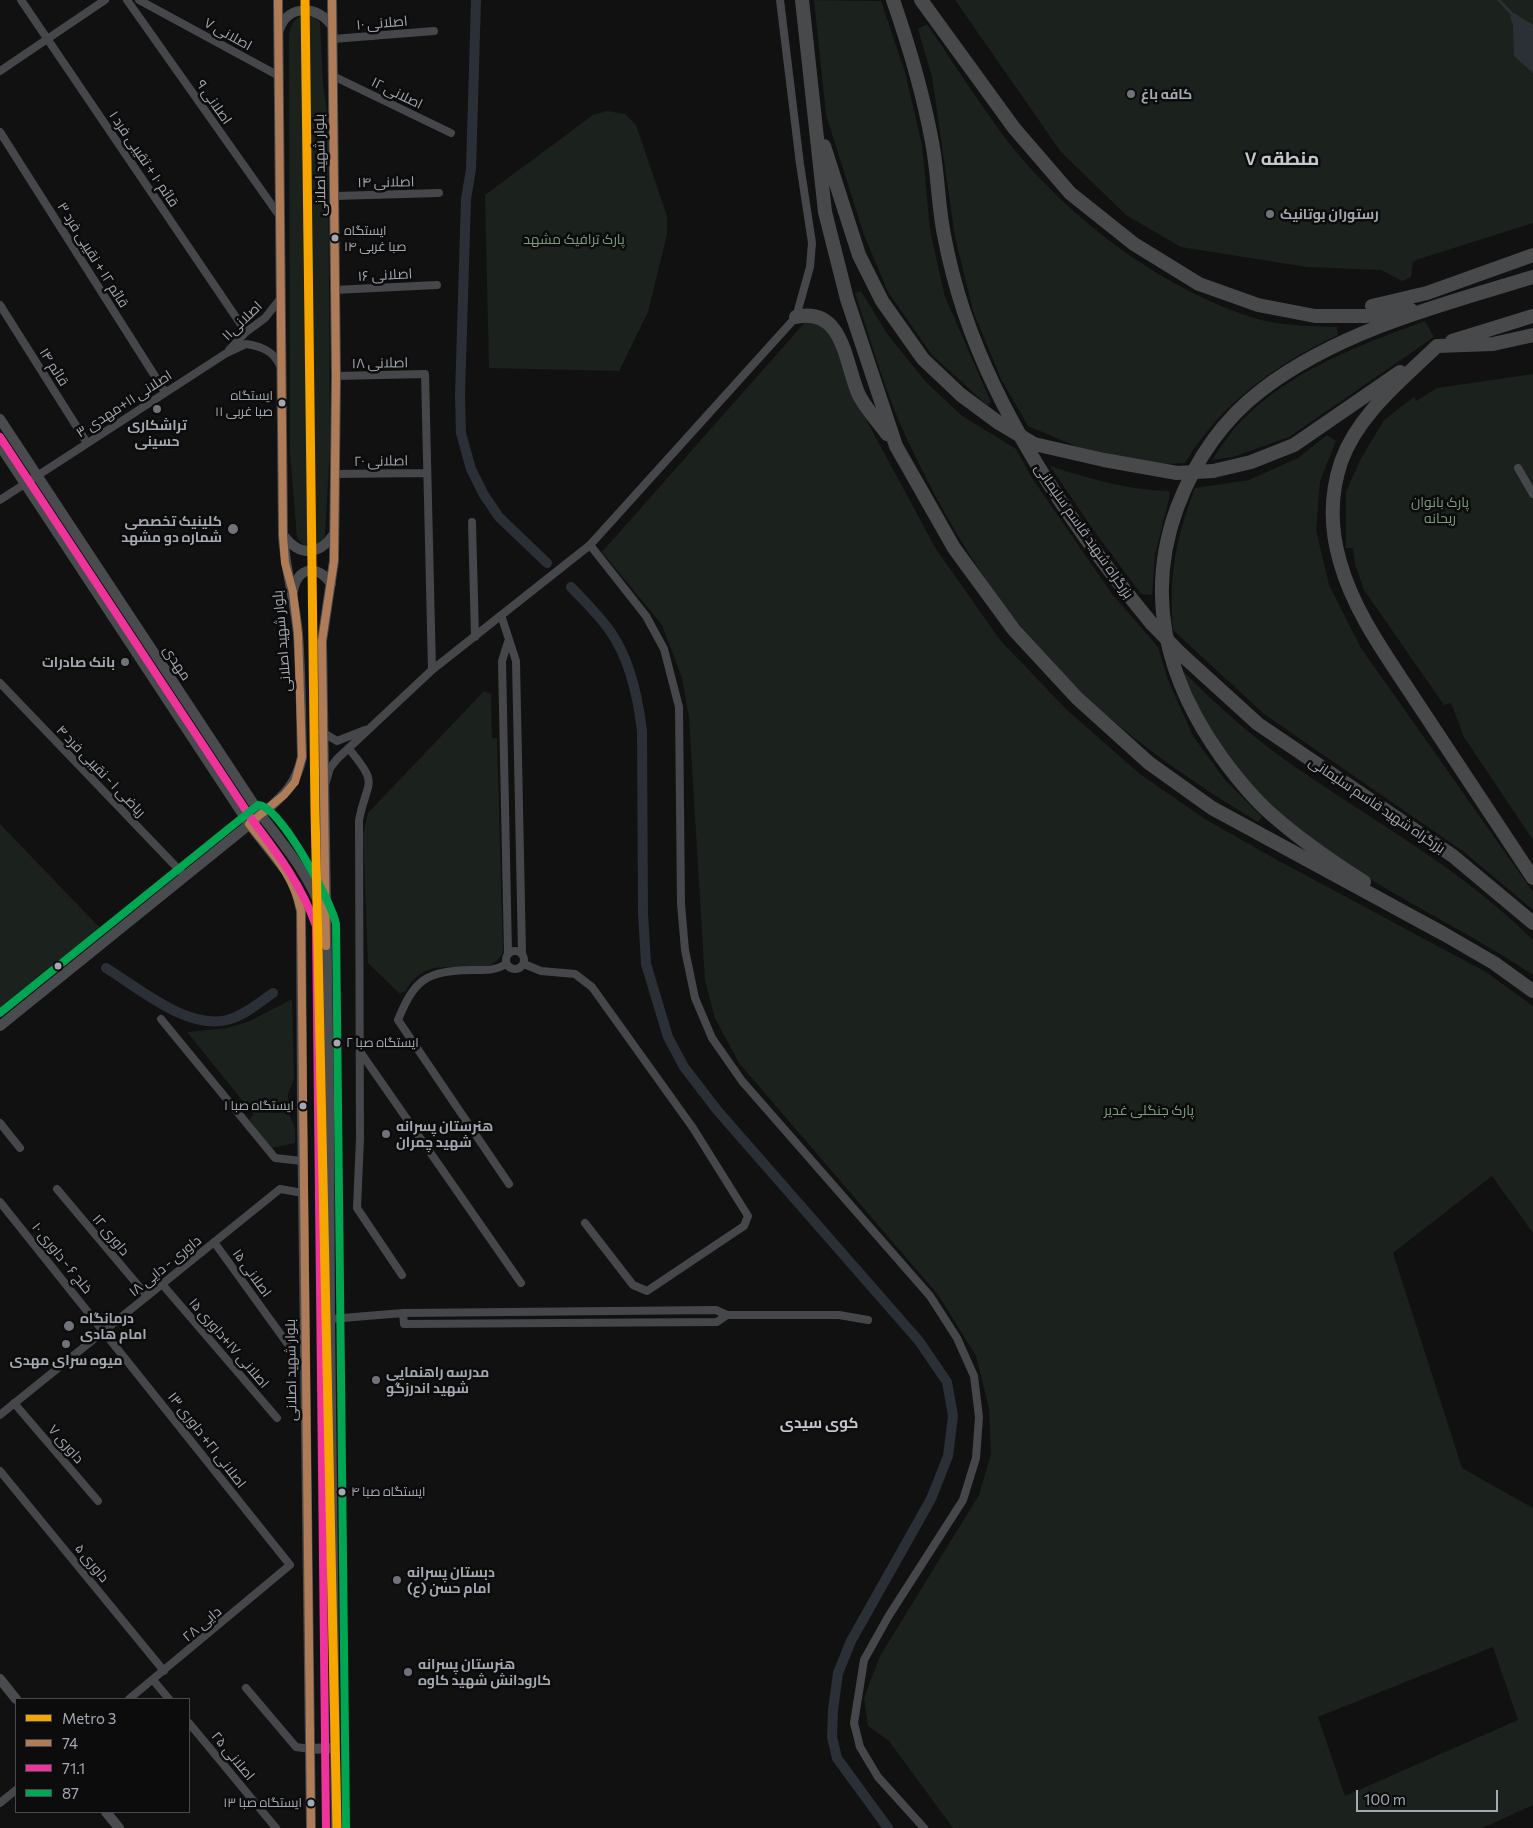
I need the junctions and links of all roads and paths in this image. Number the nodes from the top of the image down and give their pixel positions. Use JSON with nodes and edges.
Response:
{"nodes":[{"id":1,"x":21,"y":0,"type":"edge"},
{"id":2,"x":105,"y":0,"type":"edge"},
{"id":3,"x":127,"y":0,"type":"edge"},
{"id":4,"x":139,"y":0,"type":"edge"},
{"id":5,"x":278,"y":0,"type":"edge"},
{"id":6,"x":332,"y":0,"type":"edge"},
{"id":7,"x":780,"y":0,"type":"edge"},
{"id":8,"x":802,"y":0,"type":"edge"},
{"id":9,"x":893,"y":0,"type":"edge"},
{"id":10,"x":921,"y":0,"type":"edge"},
{"id":11,"x":332,"y":26,"type":"junction"},
{"id":12,"x":434,"y":31,"type":"dead end"},
{"id":13,"x":278,"y":34,"type":"junction"},
{"id":14,"x":47,"y":39,"type":"junction"},
{"id":15,"x":333,"y":40,"type":"junction"},
{"id":16,"x":0,"y":71,"type":"edge"},
{"id":17,"x":279,"y":76,"type":"junction"},
{"id":18,"x":333,"y":76,"type":"junction"},
{"id":19,"x":814,"y":115,"type":"junction"},
{"id":20,"x":0,"y":132,"type":"edge"},
{"id":21,"x":450,"y":134,"type":"dead end"},
{"id":22,"x":439,"y":193,"type":"dead end"},
{"id":23,"x":335,"y":196,"type":"junction"},
{"id":24,"x":280,"y":218,"type":"junction"},
{"id":25,"x":1533,"y":256,"type":"edge"},
{"id":26,"x":1533,"y":277,"type":"edge"},
{"id":27,"x":437,"y":285,"type":"dead end"},
{"id":28,"x":334,"y":290,"type":"junction"},
{"id":29,"x":280,"y":299,"type":"junction"},
{"id":30,"x":1443,"y":304,"type":"junction"},
{"id":31,"x":0,"y":305,"type":"edge"},
{"id":32,"x":1258,"y":306,"type":"junction"},
{"id":33,"x":1533,"y":316,"type":"edge"},
{"id":34,"x":796,"y":317,"type":"junction"},
{"id":35,"x":246,"y":332,"type":"junction"},
{"id":36,"x":1533,"y":335,"type":"edge"},
{"id":37,"x":1437,"y":346,"type":"junction"},
{"id":38,"x":226,"y":354,"type":"junction"},
{"id":39,"x":281,"y":369,"type":"junction"},
{"id":40,"x":336,"y":376,"type":"junction"},
{"id":41,"x":166,"y":392,"type":"junction"},
{"id":42,"x":0,"y":419,"type":"edge"},
{"id":43,"x":87,"y":443,"type":"junction"},
{"id":44,"x":0,"y":446,"type":"edge"},
{"id":45,"x":896,"y":446,"type":"junction"},
{"id":46,"x":1518,"y":468,"type":"dead end"},
{"id":47,"x":426,"y":473,"type":"junction"},
{"id":48,"x":335,"y":474,"type":"junction"},
{"id":49,"x":37,"y":475,"type":"junction"},
{"id":50,"x":25,"y":484,"type":"junction"},
{"id":51,"x":1533,"y":494,"type":"edge"},
{"id":52,"x":0,"y":500,"type":"edge"},
{"id":53,"x":472,"y":522,"type":"dead end"},
{"id":54,"x":334,"y":534,"type":"junction"},
{"id":55,"x":284,"y":535,"type":"junction"},
{"id":56,"x":590,"y":545,"type":"junction"},
{"id":57,"x":331,"y":584,"type":"junction"},
{"id":58,"x":293,"y":592,"type":"junction"},
{"id":59,"x":501,"y":615,"type":"junction"},
{"id":60,"x":474,"y":637,"type":"junction"},
{"id":61,"x":508,"y":642,"type":"junction"},
{"id":62,"x":432,"y":670,"type":"junction"},
{"id":63,"x":0,"y":683,"type":"edge"},
{"id":64,"x":503,"y":686,"type":"junction"},
{"id":65,"x":517,"y":686,"type":"junction"},
{"id":66,"x":517,"y":721,"type":"junction"},
{"id":67,"x":504,"y":722,"type":"junction"},
{"id":68,"x":367,"y":730,"type":"junction"},
{"id":69,"x":322,"y":732,"type":"junction"},
{"id":70,"x":349,"y":749,"type":"junction"},
{"id":71,"x":324,"y":788,"type":"junction"},
{"id":72,"x":505,"y":788,"type":"junction"},
{"id":73,"x":519,"y":788,"type":"junction"},
{"id":74,"x":261,"y":815,"type":"junction"},
{"id":75,"x":249,"y":824,"type":"junction"},
{"id":76,"x":185,"y":876,"type":"junction"},
{"id":77,"x":507,"y":877,"type":"junction"},
{"id":78,"x":521,"y":877,"type":"junction"},
{"id":79,"x":1533,"y":878,"type":"edge"},
{"id":80,"x":301,"y":911,"type":"joint"},
{"id":81,"x":1533,"y":923,"type":"edge"},
{"id":82,"x":326,"y":924,"type":"junction"},
{"id":83,"x":1444,"y":934,"type":"junction"},
{"id":84,"x":508,"y":953,"type":"junction"},
{"id":85,"x":522,"y":953,"type":"junction"},
{"id":86,"x":506,"y":964,"type":"junction"},
{"id":87,"x":524,"y":964,"type":"junction"},
{"id":88,"x":1533,"y":991,"type":"edge"},
{"id":89,"x":161,"y":1019,"type":"dead end"},
{"id":90,"x":0,"y":1026,"type":"edge"},
{"id":91,"x":361,"y":1053,"type":"junction"},
{"id":92,"x":0,"y":1122,"type":"edge"},
{"id":93,"x":20,"y":1148,"type":"dead end"},
{"id":94,"x":302,"y":1161,"type":"junction"},
{"id":95,"x":510,"y":1184,"type":"dead end"},
{"id":96,"x":57,"y":1189,"type":"dead end"},
{"id":97,"x":303,"y":1193,"type":"junction"},
{"id":98,"x":0,"y":1202,"type":"edge"},
{"id":99,"x":585,"y":1223,"type":"dead end"},
{"id":100,"x":214,"y":1242,"type":"junction"},
{"id":101,"x":402,"y":1275,"type":"dead end"},
{"id":102,"x":521,"y":1283,"type":"dead end"},
{"id":103,"x":162,"y":1284,"type":"junction"},
{"id":104,"x":147,"y":1296,"type":"junction"},
{"id":105,"x":404,"y":1314,"type":"junction"},
{"id":106,"x":727,"y":1315,"type":"junction"},
{"id":107,"x":330,"y":1319,"type":"junction"},
{"id":108,"x":868,"y":1320,"type":"dead end"},
{"id":109,"x":105,"y":1330,"type":"junction"},
{"id":110,"x":287,"y":1343,"type":"dead end"},
{"id":111,"x":14,"y":1403,"type":"junction"},
{"id":112,"x":0,"y":1415,"type":"edge"},
{"id":113,"x":277,"y":1418,"type":"dead end"},
{"id":114,"x":0,"y":1471,"type":"edge"},
{"id":115,"x":98,"y":1501,"type":"dead end"},
{"id":116,"x":290,"y":1565,"type":"joint"},
{"id":117,"x":164,"y":1671,"type":"junction"},
{"id":118,"x":0,"y":1679,"type":"edge"},
{"id":119,"x":153,"y":1680,"type":"junction"},
{"id":120,"x":246,"y":1688,"type":"dead end"},
{"id":121,"x":15,"y":1698,"type":"edge"},
{"id":122,"x":130,"y":1698,"type":"edge"},
{"id":123,"x":168,"y":1698,"type":"edge"},
{"id":124,"x":190,"y":1724,"type":"edge"},
{"id":125,"x":335,"y":1748,"type":"junction"},
{"id":126,"x":310,"y":1749,"type":"junction"},
{"id":127,"x":15,"y":1791,"type":"edge"},
{"id":128,"x":0,"y":1803,"type":"edge"},
{"id":129,"x":107,"y":1813,"type":"edge"},
{"id":130,"x":119,"y":1828,"type":"edge"},
{"id":131,"x":276,"y":1828,"type":"edge"},
{"id":132,"x":311,"y":1828,"type":"edge"},
{"id":133,"x":336,"y":1828,"type":"edge"},
{"id":134,"x":924,"y":1828,"type":"edge"}],
"edges":[{"from":1,"to":14,"type":"street","name":"قائم ۱۰ + تقیبی فرد ۱"},
{"from":2,"to":14,"type":"street"},
{"from":3,"to":24,"type":"street","name":"اصلانی ۹"},
{"from":4,"to":17,"type":"street","name":"اصلانی ۷"},
{"from":5,"to":13,"type":"main road","name":"بلوار شهید اصلانی"},
{"from":6,"to":11,"type":"main road","name":"بلوار شهید اصلانی"},
{"from":7,"to":34,"type":"street"},
{"from":8,"to":19,"type":"highway"},
{"from":9,"to":81,"type":"highway","name":"بزرگراه شهید قاسم سلیمانی","bridge":true},
{"from":10,"to":32,"type":"highway"},
{"from":11,"to":13,"type":"main road"},
{"from":11,"to":15,"type":"main road","name":"بلوار شهید اصلانی"},
{"from":12,"to":15,"type":"street","name":"اصلانی ۱۰"},
{"from":13,"to":17,"type":"main road","name":"بلوار شهید اصلانی"},
{"from":14,"to":16,"type":"street"},
{"from":14,"to":35,"type":"street","name":"قائم ۱۰ + تقیبی فرد ۱"},
{"from":15,"to":18,"type":"main road","name":"بلوار شهید اصلانی"},
{"from":17,"to":24,"type":"main road","name":"بلوار شهید اصلانی"},
{"from":18,"to":21,"type":"street","name":"اصلانی ۱۲"},
{"from":18,"to":23,"type":"main road","name":"بلوار شهید اصلانی"},
{"from":19,"to":37,"type":"highway","bridge":true},
{"from":19,"to":45,"type":"highway"},
{"from":20,"to":41,"type":"street","name":"قائم ۱۲ + نقیبی فرد ۳"},
{"from":22,"to":23,"type":"street","name":"اصلانی ۱۴"},
{"from":23,"to":28,"type":"main road","name":"بلوار شهید اصلانی"},
{"from":24,"to":29,"type":"main road","name":"بلوار شهید اصلانی"},
{"from":25,"to":32,"type":"highway"},
{"from":26,"to":30,"type":"highway"},
{"from":27,"to":28,"type":"street","name":"اصلانی ۱۶"},
{"from":28,"to":40,"type":"main road","name":"بلوار شهید اصلانی"},
{"from":29,"to":35,"type":"street","name":"اصلانی۱۱"},
{"from":29,"to":39,"type":"main road","name":"بلوار شهید اصلانی"},
{"from":30,"to":32,"type":"highway"},
{"from":30,"to":83,"type":"highway"},
{"from":31,"to":43,"type":"street","name":"قائم ۱۴"},
{"from":33,"to":37,"type":"highway"},
{"from":34,"to":45,"type":"highway"},
{"from":34,"to":56,"type":"street"},
{"from":35,"to":38,"type":"street","name":"اصلانی۱۱"},
{"from":36,"to":37,"type":"highway"},
{"from":37,"to":79,"type":"highway"},
{"from":38,"to":39,"type":"street","name":"اصلانی۱۱"},
{"from":38,"to":41,"type":"street","name":"اصلانی ۱۱+مهدی ۳"},
{"from":39,"to":55,"type":"main road","name":"بلوار شهید اصلانی"},
{"from":40,"to":47,"type":"street","name":"اصلانی ۱۸"},
{"from":40,"to":48,"type":"main road","name":"بلوار شهید اصلانی"},
{"from":41,"to":43,"type":"street","name":"اصلانی ۱۱+مهدی ۳"},
{"from":42,"to":49,"type":"main road","name":"مهدی"},
{"from":43,"to":49,"type":"street","name":"اصلانی ۱۱+مهدی ۳"},
{"from":44,"to":50,"type":"main road","name":"مهدی"},
{"from":45,"to":83,"type":"highway"},
{"from":46,"to":51,"type":"street"},
{"from":47,"to":48,"type":"street","name":"اصلانی ۲۰"},
{"from":47,"to":62,"type":"street"},
{"from":48,"to":54,"type":"main road","name":"بلوار شهید اصلانی"},
{"from":49,"to":50,"type":"street","name":"اصلانی ۱۱+مهدی ۳"},
{"from":49,"to":74,"type":"main road","name":"مهدی"},
{"from":50,"to":52,"type":"street","name":"اصلانی ۱۱+مهدی ۳"},
{"from":50,"to":75,"type":"main road","name":"مهدی"},
{"from":53,"to":60,"type":"street"},
{"from":54,"to":55,"type":"main road"},
{"from":54,"to":57,"type":"main road","name":"بلوار شهید اصلانی"},
{"from":55,"to":58,"type":"main road","name":"بلوار شهید اصلانی"},
{"from":56,"to":59,"type":"street"},
{"from":56,"to":134,"type":"street"},
{"from":57,"to":58,"type":"main road"},
{"from":57,"to":69,"type":"main road","name":"بلوار شهید اصلانی"},
{"from":58,"to":74,"type":"main road","name":"بلوار شهید اصلانی"},
{"from":59,"to":60,"type":"street"},
{"from":59,"to":61,"type":"street"},
{"from":60,"to":62,"type":"street"},
{"from":61,"to":64,"type":"street"},
{"from":61,"to":65,"type":"street"},
{"from":62,"to":68,"type":"street"},
{"from":63,"to":76,"type":"street","name":"ریاضی ۱ - نقیبی فرد ۴"},
{"from":64,"to":65,"type":"street"},
{"from":64,"to":67,"type":"street"},
{"from":65,"to":66,"type":"street"},
{"from":66,"to":67,"type":"street"},
{"from":66,"to":73,"type":"street"},
{"from":67,"to":72,"type":"street"},
{"from":68,"to":69,"type":"street"},
{"from":68,"to":70,"type":"street"},
{"from":69,"to":71,"type":"main road","name":"بلوار شهید اصلانی"},
{"from":70,"to":71,"type":"street"},
{"from":70,"to":91,"type":"street"},
{"from":71,"to":82,"type":"main road","name":"بلوار شهید اصلانی"},
{"from":72,"to":73,"type":"street"},
{"from":72,"to":77,"type":"street"},
{"from":73,"to":78,"type":"street"},
{"from":74,"to":75,"type":"main road","name":"بلوار شهید اصلانی"},
{"from":74,"to":82,"type":"main road","name":"مهدی"},
{"from":75,"to":76,"type":"main road","name":"بلوار شهید اصلانی"},
{"from":75,"to":80,"type":"main road","name":"مهدی"},
{"from":76,"to":90,"type":"main road","name":"بلوار شهید اصلانی"},
{"from":77,"to":78,"type":"street"},
{"from":77,"to":84,"type":"street"},
{"from":78,"to":85,"type":"street"},
{"from":80,"to":94,"type":"main road","name":"بلوار شهید اصلانی"},
{"from":82,"to":107,"type":"main road","name":"بلوار شهید اصلانی"},
{"from":83,"to":88,"type":"highway"},
{"from":84,"to":85,"type":"street"},
{"from":84,"to":86,"type":"street"},
{"from":85,"to":87,"type":"street"},
{"from":86,"to":87,"type":"street"},
{"from":86,"to":95,"type":"street"},
{"from":87,"to":99,"type":"street"},
{"from":89,"to":94,"type":"street"},
{"from":91,"to":101,"type":"street"},
{"from":91,"to":102,"type":"street"},
{"from":92,"to":93,"type":"street"},
{"from":94,"to":97,"type":"main road","name":"بلوار شهید اصلانی"},
{"from":96,"to":104,"type":"street","name":"داوری ۱۲"},
{"from":97,"to":100,"type":"street","name":"داوری - دایی ۱۸"},
{"from":97,"to":126,"type":"main road","name":"بلوار شهید اصلانی"},
{"from":98,"to":109,"type":"street","name":"خلج ۶ - داوری ۱۰"},
{"from":100,"to":103,"type":"street","name":"داوری - دایی ۱۸"},
{"from":100,"to":110,"type":"street","name":"اصلانی ۱۵"},
{"from":103,"to":104,"type":"street","name":"داوری - دایی ۱۸"},
{"from":103,"to":113,"type":"street","name":"اصلانی ۱۷+داوری ۱۵"},
{"from":104,"to":109,"type":"street","name":"داوری - دایی ۱۸"},
{"from":105,"to":106,"type":"street"},
{"from":105,"to":106,"type":"street"},
{"from":105,"to":107,"type":"street"},
{"from":106,"to":108,"type":"street"},
{"from":107,"to":125,"type":"main road","name":"بلوار شهید اصلانی"},
{"from":109,"to":111,"type":"street","name":"داوری - دایی ۱۸"},
{"from":109,"to":116,"type":"street","name":"اصلانی ۲۱+ داوری ۱۳"},
{"from":111,"to":112,"type":"street","name":"داوری - دایی ۱۸"},
{"from":111,"to":115,"type":"street","name":"داوری ۷"},
{"from":114,"to":117,"type":"street","name":"داوری ۵"},
{"from":116,"to":117,"type":"street","name":"دایی ۲۸"},
{"from":117,"to":119,"type":"street","name":"دایی ۲۸"},
{"from":118,"to":121,"type":"main road"},
{"from":119,"to":122,"type":"street","name":"دایی ۲۸"},
{"from":119,"to":123,"type":"street"},
{"from":120,"to":126,"type":"street"},
{"from":124,"to":131,"type":"street","name":"اصلانی ۲۵"},
{"from":125,"to":126,"type":"main road"},
{"from":125,"to":133,"type":"main road","name":"بلوار شهید اصلانی"},
{"from":126,"to":132,"type":"main road","name":"بلوار شهید اصلانی"},
{"from":127,"to":128,"type":"street"},
{"from":129,"to":130,"type":"main road"}]}
